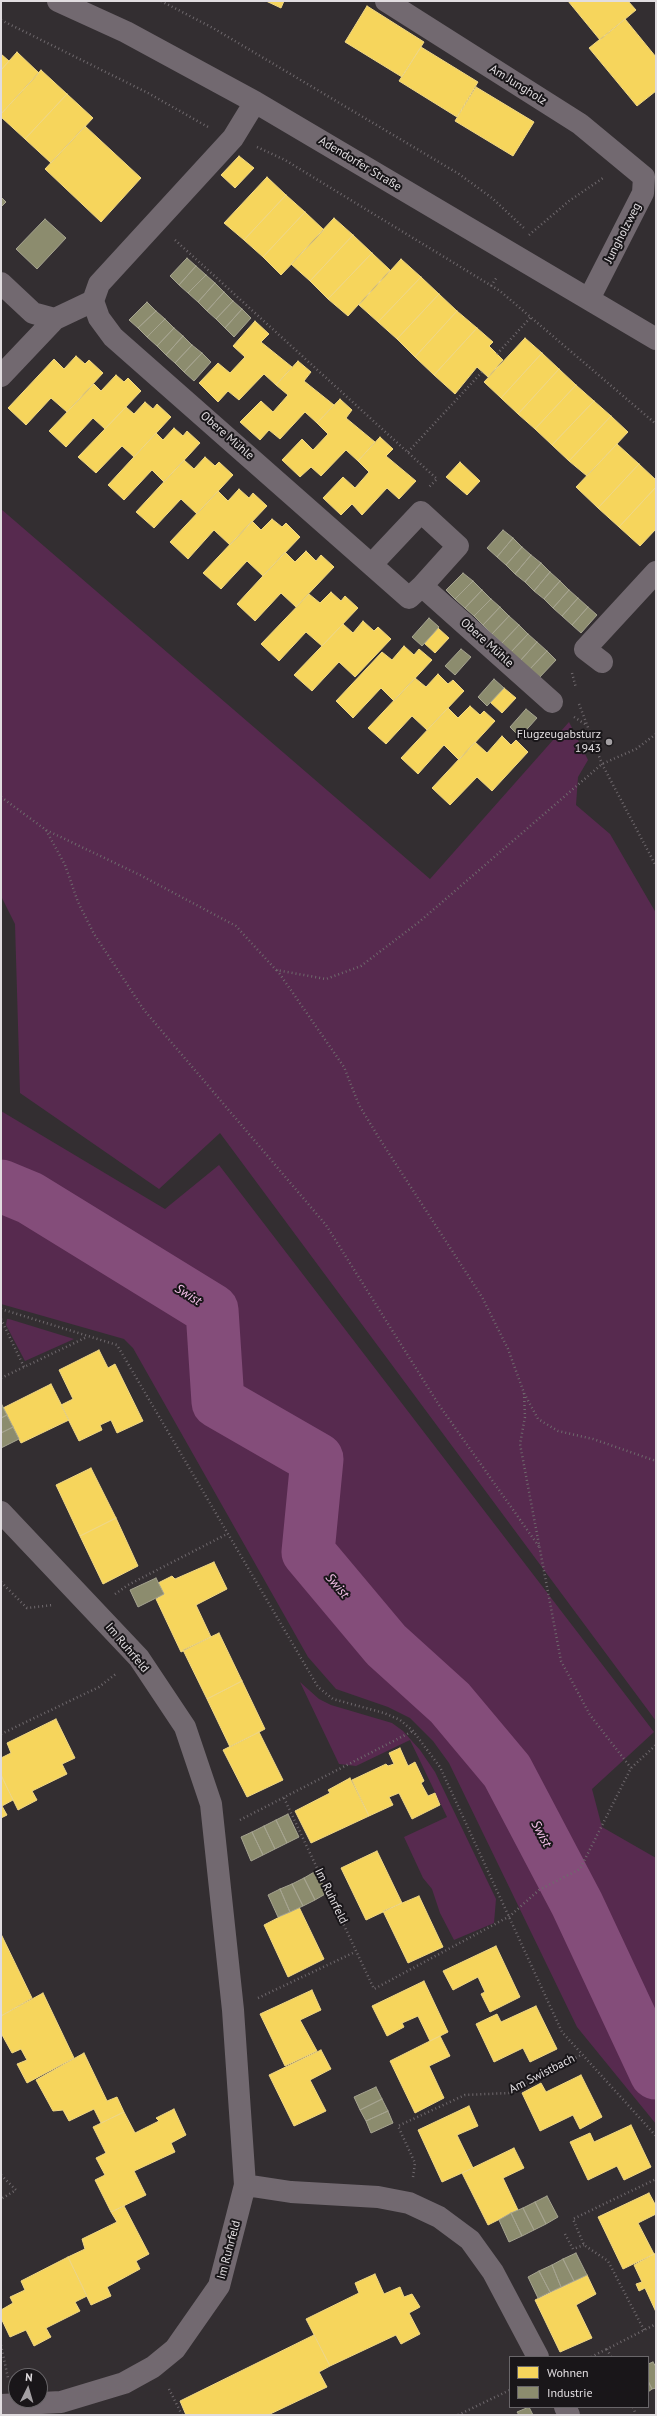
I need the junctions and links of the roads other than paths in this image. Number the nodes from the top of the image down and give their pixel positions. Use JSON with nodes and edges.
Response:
{"nodes":[{"id":1,"x":58,"y":1,"type":"edge"},
{"id":2,"x":386,"y":1,"type":"edge"},
{"id":3,"x":255,"y":102,"type":"junction"},
{"id":4,"x":650,"y":174,"type":"edge"},
{"id":5,"x":1,"y":283,"type":"edge"},
{"id":6,"x":590,"y":299,"type":"junction"},
{"id":7,"x":93,"y":301,"type":"junction"},
{"id":8,"x":55,"y":319,"type":"junction"},
{"id":9,"x":656,"y":339,"type":"edge"},
{"id":10,"x":1,"y":376,"type":"edge"},
{"id":11,"x":372,"y":564,"type":"junction"},
{"id":12,"x":656,"y":572,"type":"edge"},
{"id":13,"x":422,"y":586,"type":"junction"},
{"id":14,"x":594,"y":656,"type":"road end"},
{"id":15,"x":552,"y":702,"type":"dead end"},
{"id":16,"x":1,"y":1512,"type":"edge"},
{"id":17,"x":246,"y":2185,"type":"junction"},
{"id":18,"x":537,"y":2356,"type":"edge"},
{"id":19,"x":7,"y":2405,"type":"edge"}],
"edges":[{"from":1,"to":3,"type":"street","name":"Adendorfer Straße"},
{"from":2,"to":4,"type":"street","name":"Am Jungholz"},
{"from":3,"to":6,"type":"street","name":"Adendorfer Straße"},
{"from":3,"to":7,"type":"street"},
{"from":4,"to":6,"type":"street","name":"Jungholzweg"},
{"from":5,"to":8,"type":"street"},
{"from":6,"to":9,"type":"street","name":"Adendorfer Straße"},
{"from":7,"to":8,"type":"street"},
{"from":7,"to":11,"type":"street","name":"Obere Mühle"},
{"from":8,"to":10,"type":"street"},
{"from":11,"to":13,"type":"street","name":"Obere Mühle"},
{"from":11,"to":13,"type":"street","name":"Obere Mühle"},
{"from":12,"to":14,"type":"street"},
{"from":13,"to":15,"type":"street","name":"Obere Mühle"},
{"from":16,"to":17,"type":"street","name":"Im Ruhrfeld"},
{"from":17,"to":18,"type":"street"},
{"from":17,"to":19,"type":"street","name":"Im Ruhrfeld"}]}
